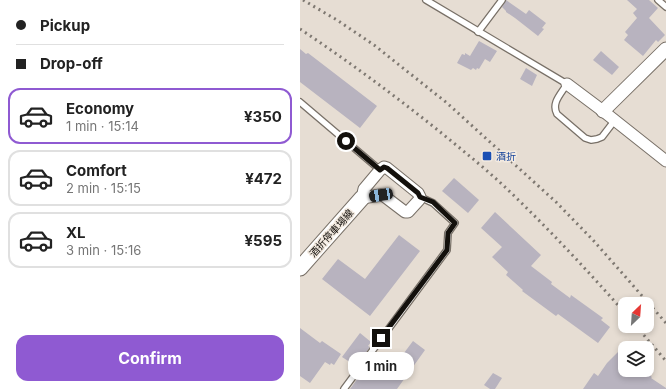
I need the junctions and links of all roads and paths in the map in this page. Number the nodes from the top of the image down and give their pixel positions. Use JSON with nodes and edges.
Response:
{"nodes":[{"id":1,"x":426,"y":0,"type":"edge"},
{"id":2,"x":502,"y":0,"type":"edge"},
{"id":3,"x":658,"y":0,"type":"edge"},
{"id":4,"x":666,"y":7,"type":"edge"},
{"id":5,"x":478,"y":32,"type":"junction"},
{"id":6,"x":666,"y":49,"type":"edge"},
{"id":7,"x":567,"y":84,"type":"junction"},
{"id":8,"x":300,"y":102,"type":"edge"},
{"id":9,"x":603,"y":110,"type":"junction"},
{"id":10,"x":615,"y":120,"type":"junction"},
{"id":11,"x":666,"y":161,"type":"edge"},
{"id":12,"x":380,"y":170,"type":"junction"},
{"id":13,"x":420,"y":197,"type":"junction"},
{"id":14,"x":362,"y":198,"type":"junction"},
{"id":15,"x":300,"y":268,"type":"edge"},
{"id":16,"x":344,"y":389,"type":"edge"}],
"edges":[{"from":1,"to":5,"type":"lane"},
{"from":2,"to":5,"type":"lane"},
{"from":3,"to":4,"type":"lane"},
{"from":5,"to":7,"type":"lane"},
{"from":6,"to":9,"type":"street"},
{"from":7,"to":9,"type":"street"},
{"from":7,"to":10,"type":"lane"},
{"from":8,"to":12,"type":"lane"},
{"from":9,"to":10,"type":"street"},
{"from":10,"to":11,"type":"street"},
{"from":12,"to":13,"type":"street"},
{"from":12,"to":14,"type":"street"},
{"from":13,"to":14,"type":"street"},
{"from":13,"to":16,"type":"lane"},
{"from":14,"to":15,"type":"main road","name":"酒折停車場線"}]}
